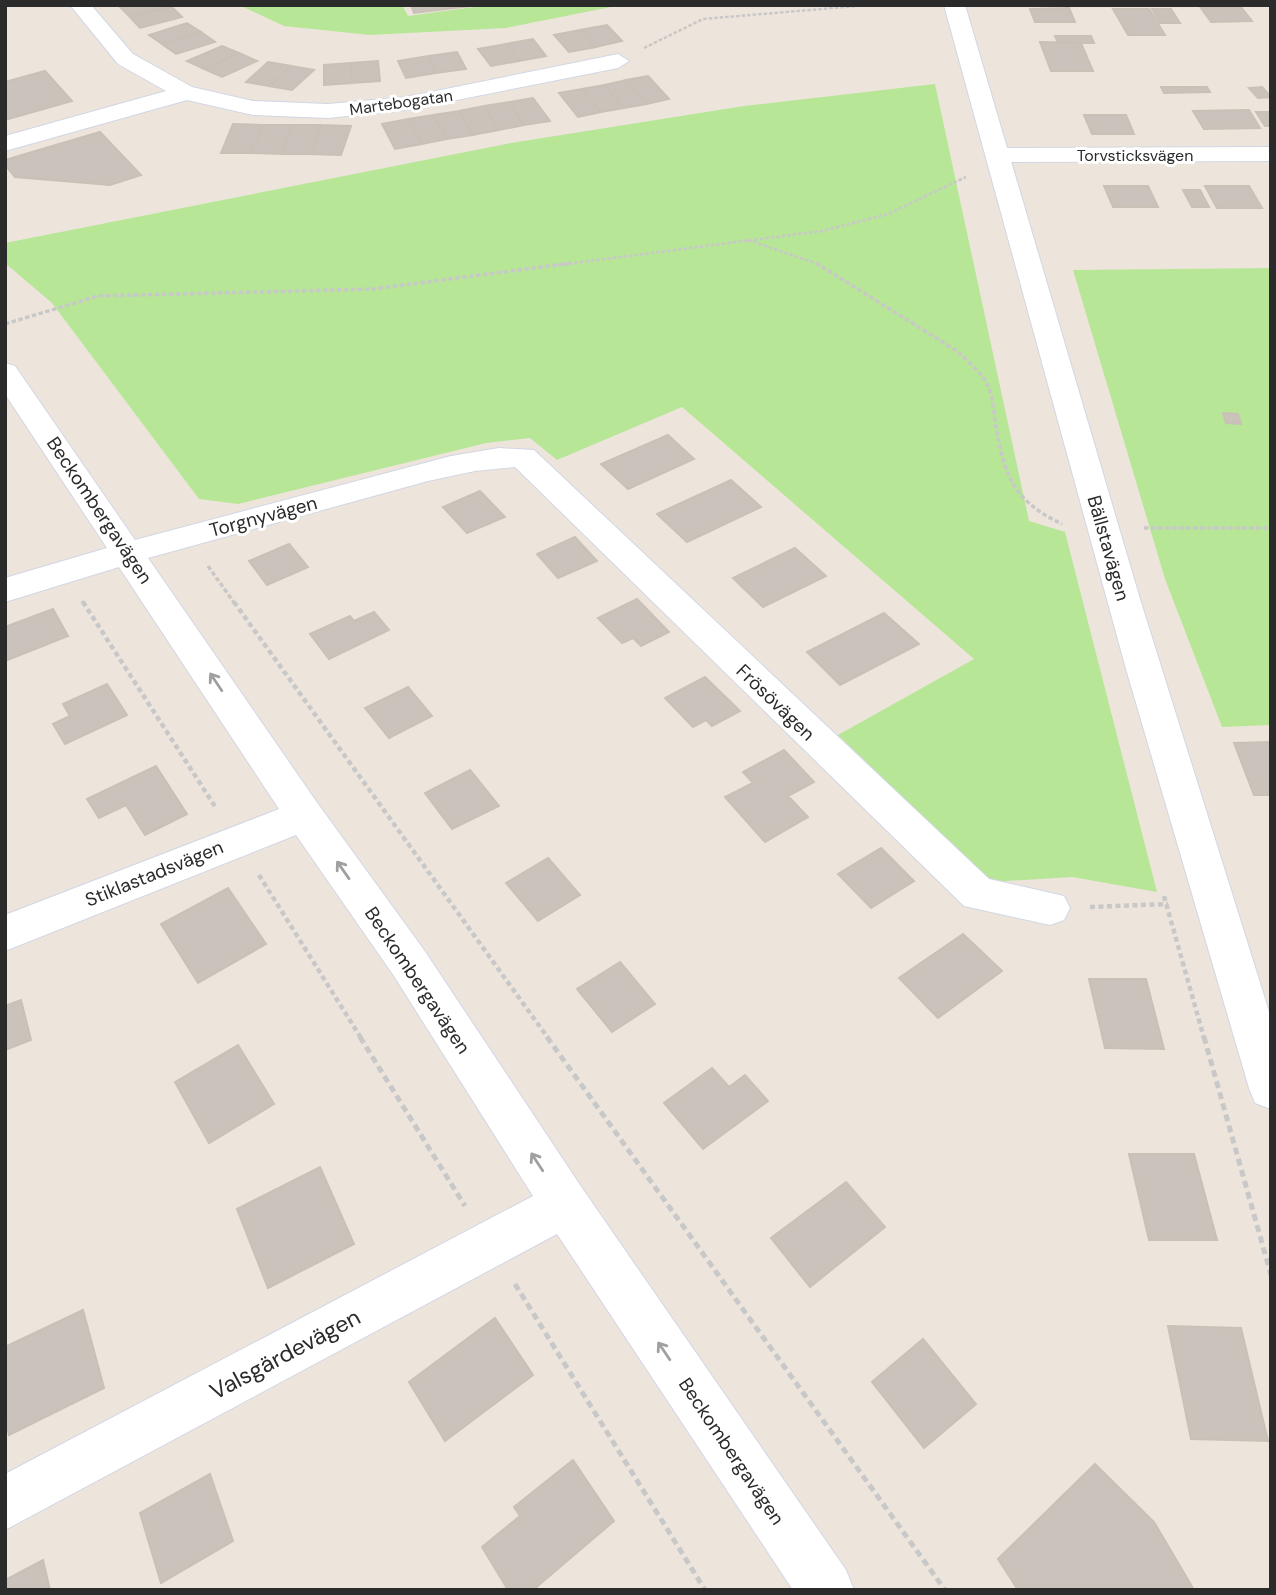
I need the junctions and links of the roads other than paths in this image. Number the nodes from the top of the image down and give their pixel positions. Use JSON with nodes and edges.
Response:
{"nodes":[{"id":1,"x":80,"y":5,"type":"edge"},
{"id":2,"x":954,"y":5,"type":"edge"},
{"id":3,"x":618,"y":61,"type":"road end"},
{"id":4,"x":182,"y":94,"type":"junction"},
{"id":5,"x":5,"y":144,"type":"edge"},
{"id":6,"x":1271,"y":154,"type":"edge"},
{"id":7,"x":1000,"y":155,"type":"junction"},
{"id":8,"x":5,"y":372,"type":"edge"},
{"id":9,"x":523,"y":457,"type":"joint"},
{"id":10,"x":129,"y":552,"type":"junction"},
{"id":11,"x":5,"y":590,"type":"edge"},
{"id":12,"x":304,"y":815,"type":"junction"},
{"id":13,"x":1050,"y":908,"type":"road end"},
{"id":14,"x":5,"y":933,"type":"edge"},
{"id":15,"x":1271,"y":1088,"type":"edge"},
{"id":16,"x":565,"y":1205,"type":"junction"},
{"id":17,"x":5,"y":1503,"type":"edge"},
{"id":18,"x":826,"y":1590,"type":"edge"}],
"edges":[{"from":1,"to":4,"type":"street","name":"Martebogatan"},
{"from":2,"to":7,"type":"street","name":"Bällstavägen"},
{"from":3,"to":4,"type":"street","name":"Martebogatan"},
{"from":4,"to":5,"type":"street","name":"Martebogatan"},
{"from":6,"to":7,"type":"street","name":"Torvsticksvägen"},
{"from":7,"to":15,"type":"street","name":"Bällstavägen"},
{"from":8,"to":10,"type":"street","name":"Beckombergavägen"},
{"from":9,"to":10,"type":"street","name":"Torgnyvägen"},
{"from":9,"to":13,"type":"street","name":"Frösövägen"},
{"from":10,"to":11,"type":"street","name":"Torgnyvägen"},
{"from":12,"to":10,"type":"street","name":"Beckombergavägen","one_way":true},
{"from":12,"to":14,"type":"street","name":"Stiklastadsvägen"},
{"from":16,"to":12,"type":"street","name":"Beckombergavägen","one_way":true},
{"from":16,"to":17,"type":"street","name":"Valsgärdevägen"},
{"from":18,"to":16,"type":"street","name":"Beckombergavägen","one_way":true}]}
